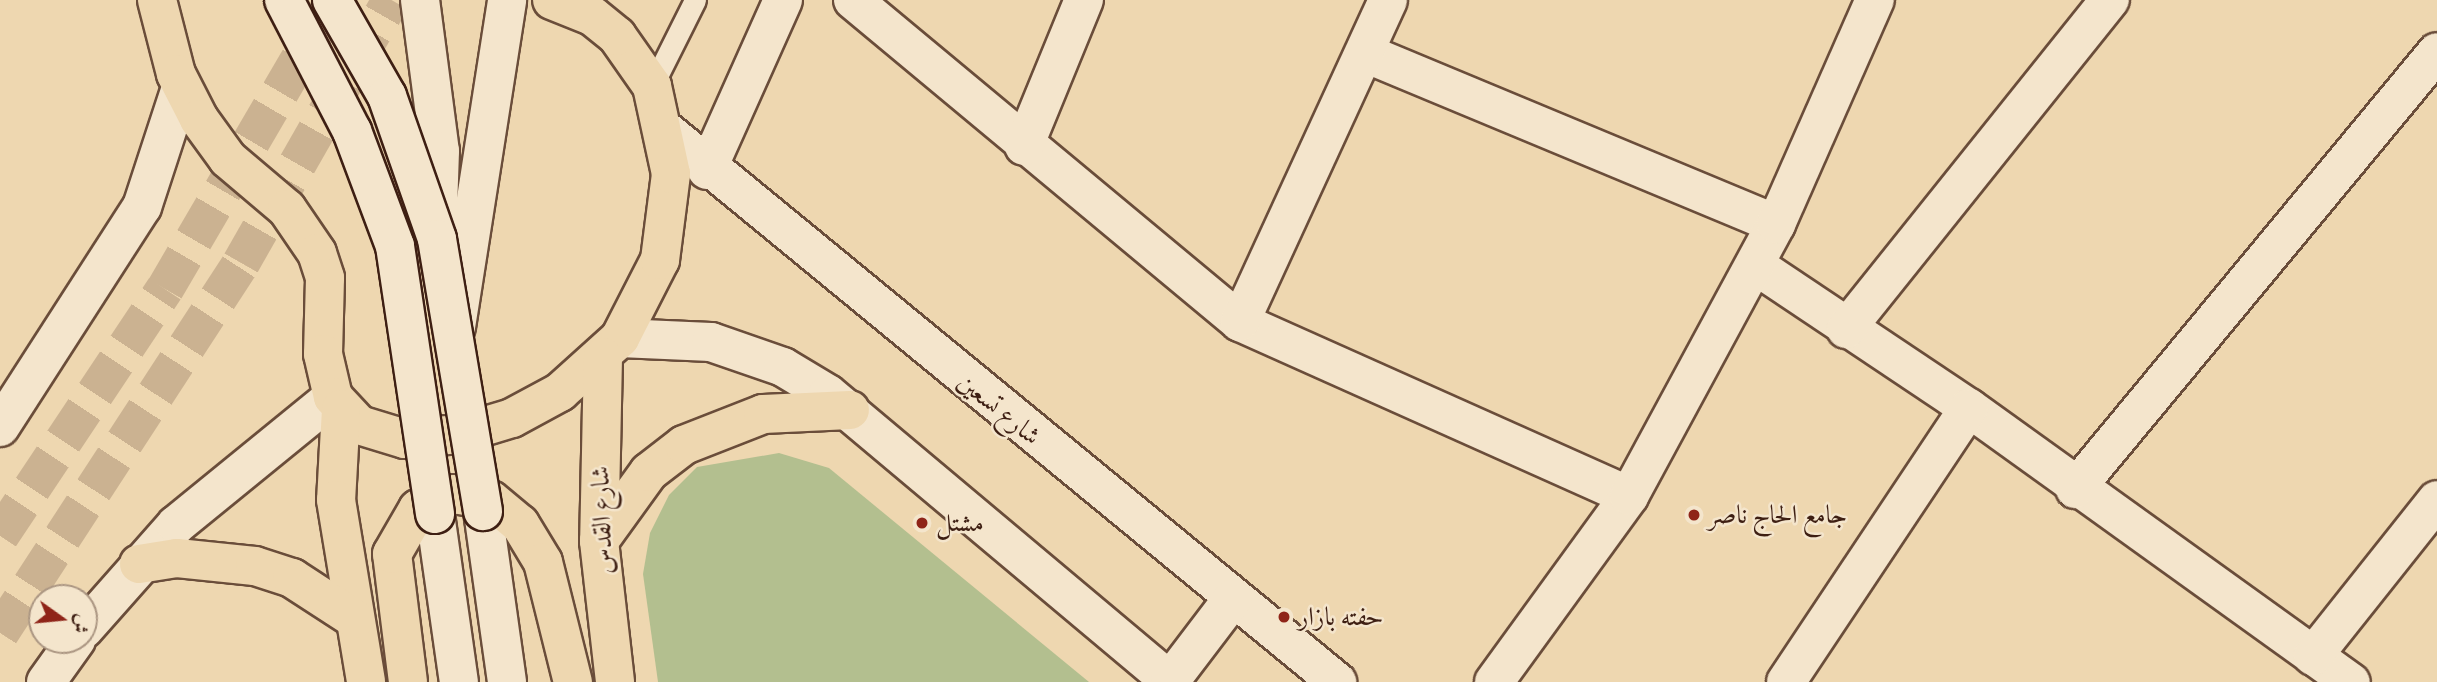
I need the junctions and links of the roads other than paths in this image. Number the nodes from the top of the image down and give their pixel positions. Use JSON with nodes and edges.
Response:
{"nodes":[{"id":1,"x":284,"y":0,"type":"edge"},
{"id":2,"x":332,"y":0,"type":"edge"},
{"id":3,"x":420,"y":0,"type":"edge"},
{"id":4,"x":507,"y":0,"type":"edge"},
{"id":5,"x":552,"y":0,"type":"edge"},
{"id":6,"x":695,"y":0,"type":"edge"},
{"id":7,"x":783,"y":0,"type":"edge"},
{"id":8,"x":853,"y":0,"type":"edge"},
{"id":9,"x":1084,"y":0,"type":"edge"},
{"id":10,"x":1388,"y":0,"type":"edge"},
{"id":11,"x":1875,"y":0,"type":"edge"},
{"id":12,"x":2110,"y":0,"type":"edge"},
{"id":13,"x":589,"y":8,"type":"edge"},
{"id":14,"x":155,"y":9,"type":"edge"},
{"id":15,"x":2437,"y":52,"type":"edge"},
{"id":16,"x":1365,"y":53,"type":"junction"},
{"id":17,"x":652,"y":86,"type":"junction"},
{"id":18,"x":181,"y":88,"type":"junction"},
{"id":19,"x":665,"y":130,"type":"junction"},
{"id":20,"x":1024,"y":146,"type":"junction"},
{"id":21,"x":707,"y":170,"type":"junction"},
{"id":22,"x":1776,"y":224,"type":"junction"},
{"id":23,"x":437,"y":239,"type":"junction"},
{"id":24,"x":1755,"y":265,"type":"junction"},
{"id":25,"x":1240,"y":322,"type":"junction"},
{"id":26,"x":1846,"y":329,"type":"junction"},
{"id":27,"x":455,"y":333,"type":"junction"},
{"id":28,"x":612,"y":347,"type":"junction"},
{"id":29,"x":337,"y":403,"type":"junction"},
{"id":30,"x":1969,"y":408,"type":"junction"},
{"id":31,"x":850,"y":410,"type":"junction"},
{"id":32,"x":0,"y":427,"type":"edge"},
{"id":33,"x":2075,"y":489,"type":"junction"},
{"id":34,"x":1629,"y":496,"type":"junction"},
{"id":35,"x":2437,"y":500,"type":"edge"},
{"id":36,"x":599,"y":541,"type":"junction"},
{"id":37,"x":139,"y":564,"type":"junction"},
{"id":38,"x":1233,"y":597,"type":"junction"},
{"id":39,"x":98,"y":612,"type":"edge"},
{"id":40,"x":355,"y":620,"type":"junction"},
{"id":41,"x":66,"y":654,"type":"edge"},
{"id":42,"x":2313,"y":656,"type":"junction"},
{"id":43,"x":46,"y":682,"type":"edge"},
{"id":44,"x":366,"y":682,"type":"edge"},
{"id":45,"x":408,"y":682,"type":"edge"},
{"id":46,"x":459,"y":682,"type":"edge"},
{"id":47,"x":507,"y":682,"type":"edge"},
{"id":48,"x":573,"y":682,"type":"edge"},
{"id":49,"x":615,"y":682,"type":"edge"},
{"id":50,"x":1171,"y":682,"type":"edge"},
{"id":51,"x":1337,"y":682,"type":"edge"},
{"id":52,"x":1494,"y":682,"type":"edge"},
{"id":53,"x":1786,"y":682,"type":"edge"},
{"id":54,"x":2351,"y":682,"type":"edge"}],
"edges":[{"from":1,"to":46,"type":"street","bridge":true},
{"from":2,"to":23,"type":"street","bridge":true},
{"from":3,"to":23,"type":"street"},
{"from":4,"to":27,"type":"street"},
{"from":5,"to":13,"type":"main road"},
{"from":6,"to":17,"type":"lane"},
{"from":7,"to":21,"type":"street"},
{"from":8,"to":20,"type":"street"},
{"from":9,"to":20,"type":"street"},
{"from":10,"to":16,"type":"street"},
{"from":11,"to":22,"type":"street"},
{"from":12,"to":26,"type":"street"},
{"from":13,"to":17,"type":"main road"},
{"from":14,"to":18,"type":"main road"},
{"from":15,"to":33,"type":"street"},
{"from":16,"to":22,"type":"street"},
{"from":16,"to":25,"type":"street"},
{"from":17,"to":19,"type":"main road"},
{"from":18,"to":29,"type":"main road"},
{"from":18,"to":32,"type":"street"},
{"from":19,"to":21,"type":"street","name":"شارع تسعين"},
{"from":19,"to":28,"type":"main road"},
{"from":20,"to":25,"type":"street"},
{"from":21,"to":38,"type":"street","name":"شارع تسعين"},
{"from":22,"to":24,"type":"street"},
{"from":23,"to":27,"type":"street","bridge":true},
{"from":24,"to":26,"type":"street"},
{"from":24,"to":34,"type":"street"},
{"from":25,"to":34,"type":"street"},
{"from":26,"to":30,"type":"street"},
{"from":27,"to":47,"type":"street","bridge":true},
{"from":28,"to":29,"type":"main road"},
{"from":28,"to":31,"type":"street"},
{"from":28,"to":36,"type":"main road","name":"شارع القدس"},
{"from":29,"to":37,"type":"street"},
{"from":29,"to":40,"type":"main road"},
{"from":30,"to":33,"type":"street"},
{"from":30,"to":53,"type":"street"},
{"from":31,"to":36,"type":"main road"},
{"from":31,"to":50,"type":"street"},
{"from":33,"to":42,"type":"street"},
{"from":34,"to":52,"type":"street"},
{"from":35,"to":42,"type":"street"},
{"from":36,"to":49,"type":"main road","name":"شارع القدس"},
{"from":37,"to":39,"type":"street"},
{"from":37,"to":40,"type":"main road"},
{"from":38,"to":50,"type":"street"},
{"from":38,"to":51,"type":"street","name":"شارع تسعين"},
{"from":40,"to":44,"type":"main road"},
{"from":41,"to":43,"type":"street"},
{"from":42,"to":54,"type":"street"},
{"from":45,"to":48,"type":"main road"}]}
